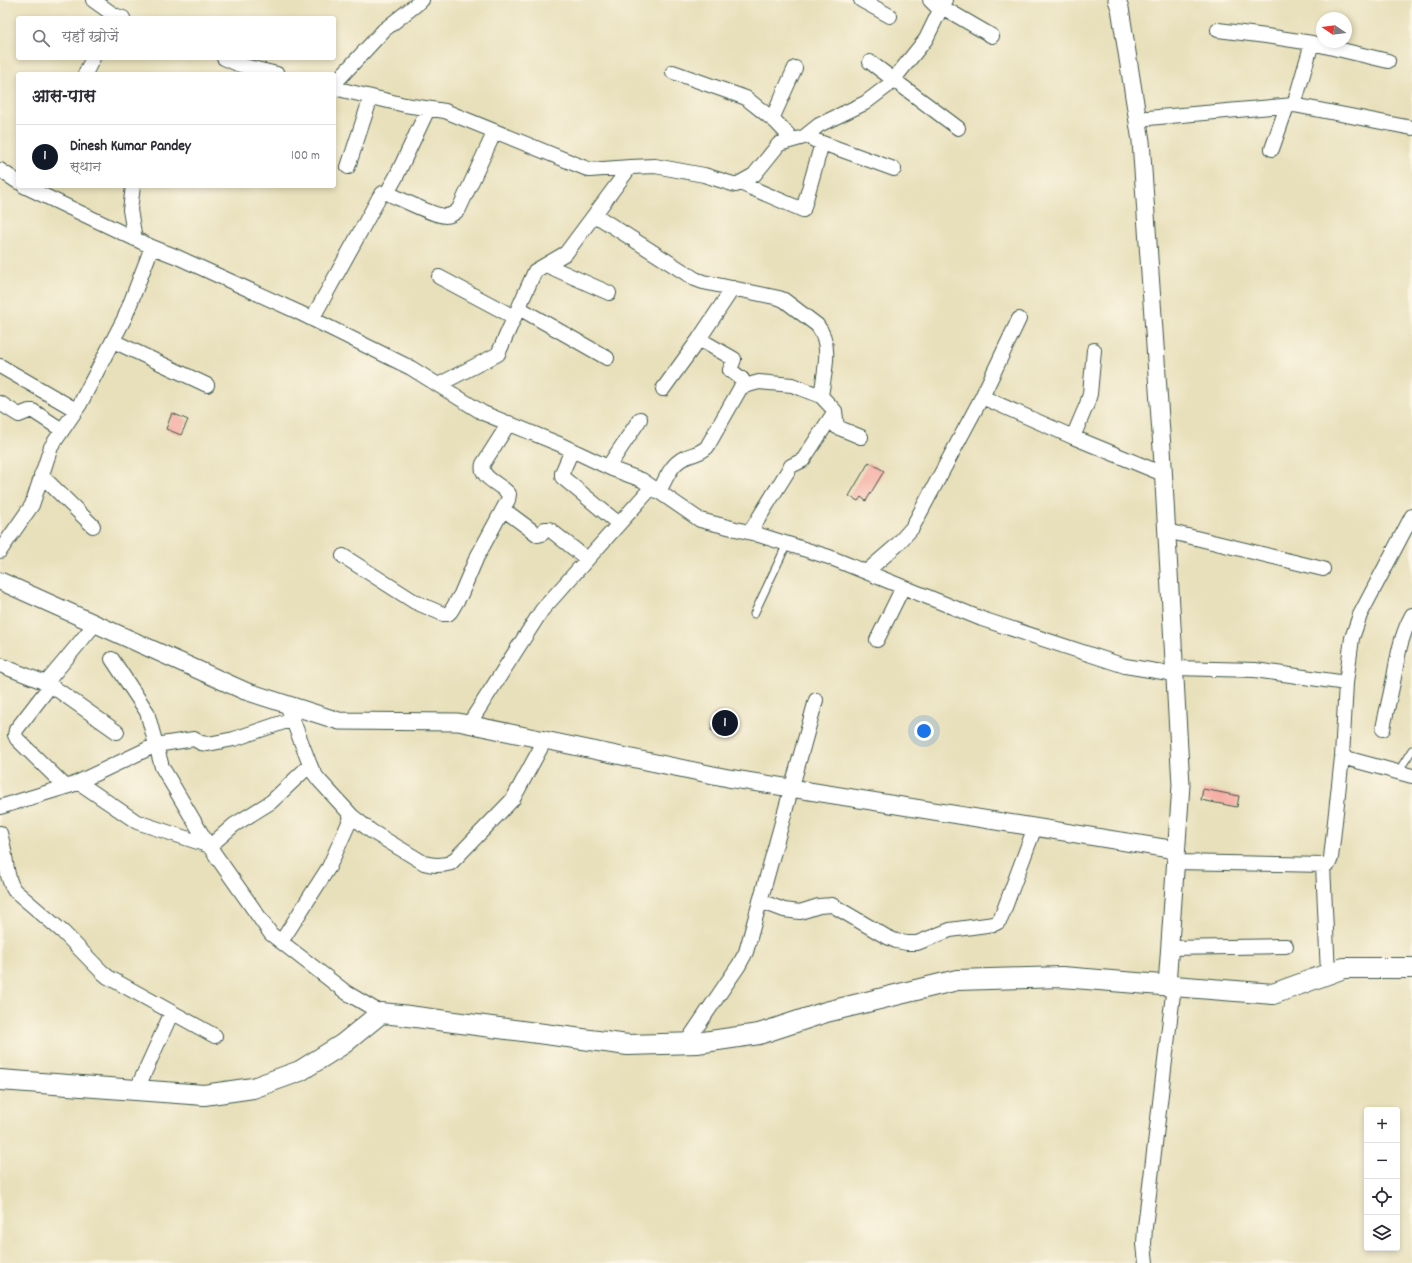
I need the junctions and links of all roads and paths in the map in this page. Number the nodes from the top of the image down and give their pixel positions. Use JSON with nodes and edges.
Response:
{"nodes":[{"id":1,"x":93,"y":0,"type":"edge"},
{"id":2,"x":422,"y":0,"type":"edge"},
{"id":3,"x":861,"y":0,"type":"edge"},
{"id":4,"x":1117,"y":0,"type":"edge"},
{"id":5,"x":940,"y":4,"type":"edge"},
{"id":6,"x":409,"y":5,"type":"edge"},
{"id":7,"x":116,"y":16,"type":"edge"},
{"id":8,"x":890,"y":16,"type":"dead end"},
{"id":9,"x":1218,"y":30,"type":"dead end"},
{"id":10,"x":992,"y":36,"type":"dead end"},
{"id":11,"x":1312,"y":43,"type":"junction"},
{"id":12,"x":92,"y":60,"type":"edge"},
{"id":13,"x":229,"y":60,"type":"edge"},
{"id":14,"x":1388,"y":61,"type":"dead end"},
{"id":15,"x":870,"y":62,"type":"dead end"},
{"id":16,"x":795,"y":68,"type":"dead end"},
{"id":17,"x":86,"y":72,"type":"edge"},
{"id":18,"x":269,"y":72,"type":"edge"},
{"id":19,"x":673,"y":72,"type":"dead end"},
{"id":20,"x":894,"y":78,"type":"junction"},
{"id":21,"x":336,"y":82,"type":"edge"},
{"id":22,"x":336,"y":88,"type":"edge"},
{"id":23,"x":372,"y":97,"type":"junction"},
{"id":24,"x":1291,"y":106,"type":"junction"},
{"id":25,"x":428,"y":109,"type":"junction"},
{"id":26,"x":772,"y":119,"type":"junction"},
{"id":27,"x":1137,"y":119,"type":"junction"},
{"id":28,"x":958,"y":128,"type":"dead end"},
{"id":29,"x":1412,"y":128,"type":"edge"},
{"id":30,"x":495,"y":131,"type":"junction"},
{"id":31,"x":798,"y":138,"type":"junction"},
{"id":32,"x":822,"y":143,"type":"junction"},
{"id":33,"x":1272,"y":149,"type":"dead end"},
{"id":34,"x":348,"y":167,"type":"dead end"},
{"id":35,"x":630,"y":167,"type":"junction"},
{"id":36,"x":894,"y":170,"type":"dead end"},
{"id":37,"x":740,"y":183,"type":"junction"},
{"id":38,"x":28,"y":188,"type":"edge"},
{"id":39,"x":133,"y":188,"type":"edge"},
{"id":40,"x":387,"y":193,"type":"junction"},
{"id":41,"x":595,"y":215,"type":"junction"},
{"id":42,"x":135,"y":239,"type":"junction"},
{"id":43,"x":152,"y":247,"type":"junction"},
{"id":44,"x":546,"y":265,"type":"junction"},
{"id":45,"x":438,"y":277,"type":"dead end"},
{"id":46,"x":733,"y":288,"type":"junction"},
{"id":47,"x":609,"y":293,"type":"dead end"},
{"id":48,"x":516,"y":312,"type":"junction"},
{"id":49,"x":312,"y":319,"type":"junction"},
{"id":50,"x":1019,"y":319,"type":"dead end"},
{"id":51,"x":699,"y":339,"type":"junction"},
{"id":52,"x":113,"y":341,"type":"junction"},
{"id":53,"x":1094,"y":350,"type":"dead end"},
{"id":54,"x":607,"y":358,"type":"dead end"},
{"id":55,"x":0,"y":366,"type":"edge"},
{"id":56,"x":207,"y":384,"type":"dead end"},
{"id":57,"x":438,"y":385,"type":"junction"},
{"id":58,"x":741,"y":387,"type":"junction"},
{"id":59,"x":662,"y":389,"type":"dead end"},
{"id":60,"x":821,"y":396,"type":"junction"},
{"id":61,"x":982,"y":396,"type":"junction"},
{"id":62,"x":0,"y":403,"type":"edge"},
{"id":63,"x":76,"y":410,"type":"junction"},
{"id":64,"x":835,"y":411,"type":"junction"},
{"id":65,"x":640,"y":419,"type":"dead end"},
{"id":66,"x":509,"y":423,"type":"junction"},
{"id":67,"x":62,"y":430,"type":"junction"},
{"id":68,"x":861,"y":437,"type":"dead end"},
{"id":69,"x":1074,"y":437,"type":"junction"},
{"id":70,"x":572,"y":450,"type":"junction"},
{"id":71,"x":608,"y":467,"type":"junction"},
{"id":72,"x":1163,"y":474,"type":"junction"},
{"id":73,"x":41,"y":475,"type":"junction"},
{"id":74,"x":655,"y":489,"type":"junction"},
{"id":75,"x":503,"y":509,"type":"junction"},
{"id":76,"x":1412,"y":516,"type":"edge"},
{"id":77,"x":619,"y":524,"type":"junction"},
{"id":78,"x":93,"y":526,"type":"dead end"},
{"id":79,"x":1167,"y":531,"type":"junction"},
{"id":80,"x":750,"y":532,"type":"junction"},
{"id":81,"x":787,"y":544,"type":"junction"},
{"id":82,"x":0,"y":551,"type":"edge"},
{"id":83,"x":343,"y":556,"type":"dead end"},
{"id":84,"x":587,"y":559,"type":"junction"},
{"id":85,"x":1323,"y":569,"type":"dead end"},
{"id":86,"x":866,"y":572,"type":"junction"},
{"id":87,"x":0,"y":581,"type":"edge"},
{"id":88,"x":903,"y":587,"type":"junction"},
{"id":89,"x":754,"y":614,"type":"dead end"},
{"id":90,"x":1412,"y":615,"type":"edge"},
{"id":91,"x":95,"y":624,"type":"junction"},
{"id":92,"x":877,"y":640,"type":"dead end"},
{"id":93,"x":112,"y":658,"type":"dead end"},
{"id":94,"x":0,"y":665,"type":"edge"},
{"id":95,"x":1174,"y":671,"type":"junction"},
{"id":96,"x":1346,"y":683,"type":"junction"},
{"id":97,"x":48,"y":684,"type":"junction"},
{"id":98,"x":816,"y":700,"type":"dead end"},
{"id":99,"x":290,"y":712,"type":"junction"},
{"id":100,"x":468,"y":724,"type":"junction"},
{"id":101,"x":1383,"y":729,"type":"dead end"},
{"id":102,"x":117,"y":732,"type":"dead end"},
{"id":103,"x":545,"y":740,"type":"junction"},
{"id":104,"x":156,"y":745,"type":"junction"},
{"id":105,"x":1412,"y":750,"type":"edge"},
{"id":106,"x":1342,"y":757,"type":"junction"},
{"id":107,"x":310,"y":765,"type":"junction"},
{"id":108,"x":1398,"y":772,"type":"junction"},
{"id":109,"x":1412,"y":776,"type":"edge"},
{"id":110,"x":72,"y":785,"type":"junction"},
{"id":111,"x":792,"y":788,"type":"junction"},
{"id":112,"x":0,"y":807,"type":"edge"},
{"id":113,"x":352,"y":816,"type":"junction"},
{"id":114,"x":1035,"y":827,"type":"junction"},
{"id":115,"x":0,"y":833,"type":"edge"},
{"id":116,"x":210,"y":846,"type":"junction"},
{"id":117,"x":1176,"y":856,"type":"junction"},
{"id":118,"x":1323,"y":865,"type":"junction"},
{"id":119,"x":760,"y":901,"type":"junction"},
{"id":120,"x":281,"y":942,"type":"junction"},
{"id":121,"x":1286,"y":946,"type":"dead end"},
{"id":122,"x":1170,"y":948,"type":"junction"},
{"id":123,"x":1412,"y":968,"type":"edge"},
{"id":124,"x":1328,"y":974,"type":"junction"},
{"id":125,"x":1170,"y":986,"type":"junction"},
{"id":126,"x":172,"y":1012,"type":"junction"},
{"id":127,"x":381,"y":1013,"type":"junction"},
{"id":128,"x":215,"y":1036,"type":"dead end"},
{"id":129,"x":686,"y":1043,"type":"junction"},
{"id":130,"x":0,"y":1080,"type":"edge"},
{"id":131,"x":136,"y":1091,"type":"junction"},
{"id":132,"x":1146,"y":1263,"type":"edge"}],
"edges":[{"from":1,"to":7,"type":"street"},
{"from":2,"to":6,"type":"street"},
{"from":3,"to":8,"type":"street"},
{"from":4,"to":27,"type":"street"},
{"from":5,"to":10,"type":"street"},
{"from":5,"to":20,"type":"street"},
{"from":6,"to":21,"type":"street"},
{"from":9,"to":11,"type":"street"},
{"from":11,"to":14,"type":"street"},
{"from":11,"to":24,"type":"street"},
{"from":12,"to":17,"type":"street"},
{"from":13,"to":18,"type":"street"},
{"from":15,"to":20,"type":"street"},
{"from":16,"to":26,"type":"street"},
{"from":19,"to":26,"type":"street"},
{"from":20,"to":28,"type":"street"},
{"from":20,"to":31,"type":"street"},
{"from":22,"to":23,"type":"street"},
{"from":23,"to":25,"type":"street"},
{"from":23,"to":34,"type":"street"},
{"from":24,"to":27,"type":"street"},
{"from":24,"to":29,"type":"street"},
{"from":24,"to":33,"type":"street"},
{"from":25,"to":30,"type":"street"},
{"from":25,"to":40,"type":"street"},
{"from":26,"to":31,"type":"street"},
{"from":27,"to":72,"type":"street"},
{"from":30,"to":35,"type":"street"},
{"from":30,"to":40,"type":"street"},
{"from":31,"to":32,"type":"street"},
{"from":31,"to":37,"type":"street"},
{"from":32,"to":36,"type":"street"},
{"from":32,"to":37,"type":"street"},
{"from":35,"to":37,"type":"street"},
{"from":35,"to":41,"type":"street"},
{"from":38,"to":42,"type":"street"},
{"from":39,"to":42,"type":"street"},
{"from":40,"to":49,"type":"street"},
{"from":41,"to":44,"type":"street"},
{"from":41,"to":46,"type":"street"},
{"from":42,"to":43,"type":"street"},
{"from":43,"to":49,"type":"street"},
{"from":43,"to":52,"type":"street"},
{"from":44,"to":47,"type":"street"},
{"from":44,"to":48,"type":"street"},
{"from":45,"to":48,"type":"street"},
{"from":46,"to":51,"type":"street"},
{"from":46,"to":60,"type":"street"},
{"from":48,"to":54,"type":"street"},
{"from":48,"to":57,"type":"street"},
{"from":49,"to":57,"type":"street"},
{"from":50,"to":61,"type":"street"},
{"from":51,"to":58,"type":"street"},
{"from":51,"to":59,"type":"street"},
{"from":52,"to":56,"type":"street"},
{"from":52,"to":63,"type":"street"},
{"from":53,"to":69,"type":"street"},
{"from":55,"to":63,"type":"street"},
{"from":57,"to":66,"type":"street"},
{"from":58,"to":60,"type":"street"},
{"from":58,"to":74,"type":"street"},
{"from":60,"to":64,"type":"street"},
{"from":61,"to":69,"type":"street"},
{"from":61,"to":86,"type":"street"},
{"from":62,"to":67,"type":"street"},
{"from":63,"to":67,"type":"street"},
{"from":64,"to":68,"type":"street"},
{"from":64,"to":80,"type":"street"},
{"from":65,"to":71,"type":"street"},
{"from":66,"to":70,"type":"street"},
{"from":66,"to":75,"type":"street"},
{"from":67,"to":73,"type":"street"},
{"from":69,"to":72,"type":"street"},
{"from":70,"to":71,"type":"street"},
{"from":70,"to":77,"type":"street"},
{"from":71,"to":74,"type":"street"},
{"from":72,"to":79,"type":"street"},
{"from":73,"to":78,"type":"street"},
{"from":73,"to":82,"type":"street"},
{"from":74,"to":77,"type":"street"},
{"from":74,"to":80,"type":"street"},
{"from":75,"to":83,"type":"street"},
{"from":75,"to":84,"type":"street"},
{"from":76,"to":96,"type":"street"},
{"from":77,"to":84,"type":"street"},
{"from":79,"to":85,"type":"street"},
{"from":79,"to":95,"type":"street"},
{"from":80,"to":81,"type":"street"},
{"from":81,"to":86,"type":"street"},
{"from":81,"to":89,"type":"lane"},
{"from":84,"to":100,"type":"street"},
{"from":86,"to":88,"type":"street"},
{"from":87,"to":91,"type":"street"},
{"from":88,"to":92,"type":"street"},
{"from":88,"to":95,"type":"street"},
{"from":90,"to":101,"type":"street"},
{"from":91,"to":97,"type":"street"},
{"from":91,"to":99,"type":"street"},
{"from":93,"to":104,"type":"street"},
{"from":94,"to":97,"type":"street"},
{"from":95,"to":96,"type":"street"},
{"from":95,"to":117,"type":"street"},
{"from":96,"to":106,"type":"street"},
{"from":97,"to":102,"type":"street"},
{"from":97,"to":110,"type":"street"},
{"from":98,"to":111,"type":"street"},
{"from":99,"to":100,"type":"street"},
{"from":99,"to":104,"type":"street"},
{"from":99,"to":107,"type":"street"},
{"from":100,"to":103,"type":"street"},
{"from":103,"to":111,"type":"street"},
{"from":103,"to":113,"type":"street"},
{"from":104,"to":110,"type":"street"},
{"from":104,"to":116,"type":"street"},
{"from":105,"to":108,"type":"lane"},
{"from":106,"to":108,"type":"street"},
{"from":106,"to":118,"type":"street"},
{"from":107,"to":113,"type":"street"},
{"from":107,"to":116,"type":"street"},
{"from":108,"to":109,"type":"street"},
{"from":110,"to":112,"type":"street"},
{"from":110,"to":116,"type":"street"},
{"from":111,"to":114,"type":"street"},
{"from":111,"to":119,"type":"street"},
{"from":113,"to":120,"type":"street"},
{"from":114,"to":117,"type":"street"},
{"from":114,"to":119,"type":"street"},
{"from":115,"to":126,"type":"street"},
{"from":116,"to":120,"type":"street"},
{"from":117,"to":118,"type":"street"},
{"from":117,"to":122,"type":"street"},
{"from":118,"to":124,"type":"street"},
{"from":119,"to":129,"type":"street"},
{"from":120,"to":127,"type":"street"},
{"from":121,"to":122,"type":"street"},
{"from":122,"to":125,"type":"street"},
{"from":123,"to":124,"type":"main road"},
{"from":124,"to":125,"type":"main road"},
{"from":125,"to":129,"type":"main road"},
{"from":125,"to":132,"type":"street"},
{"from":126,"to":128,"type":"street"},
{"from":126,"to":131,"type":"street"},
{"from":127,"to":129,"type":"main road"},
{"from":127,"to":131,"type":"main road"},
{"from":130,"to":131,"type":"main road"}]}
